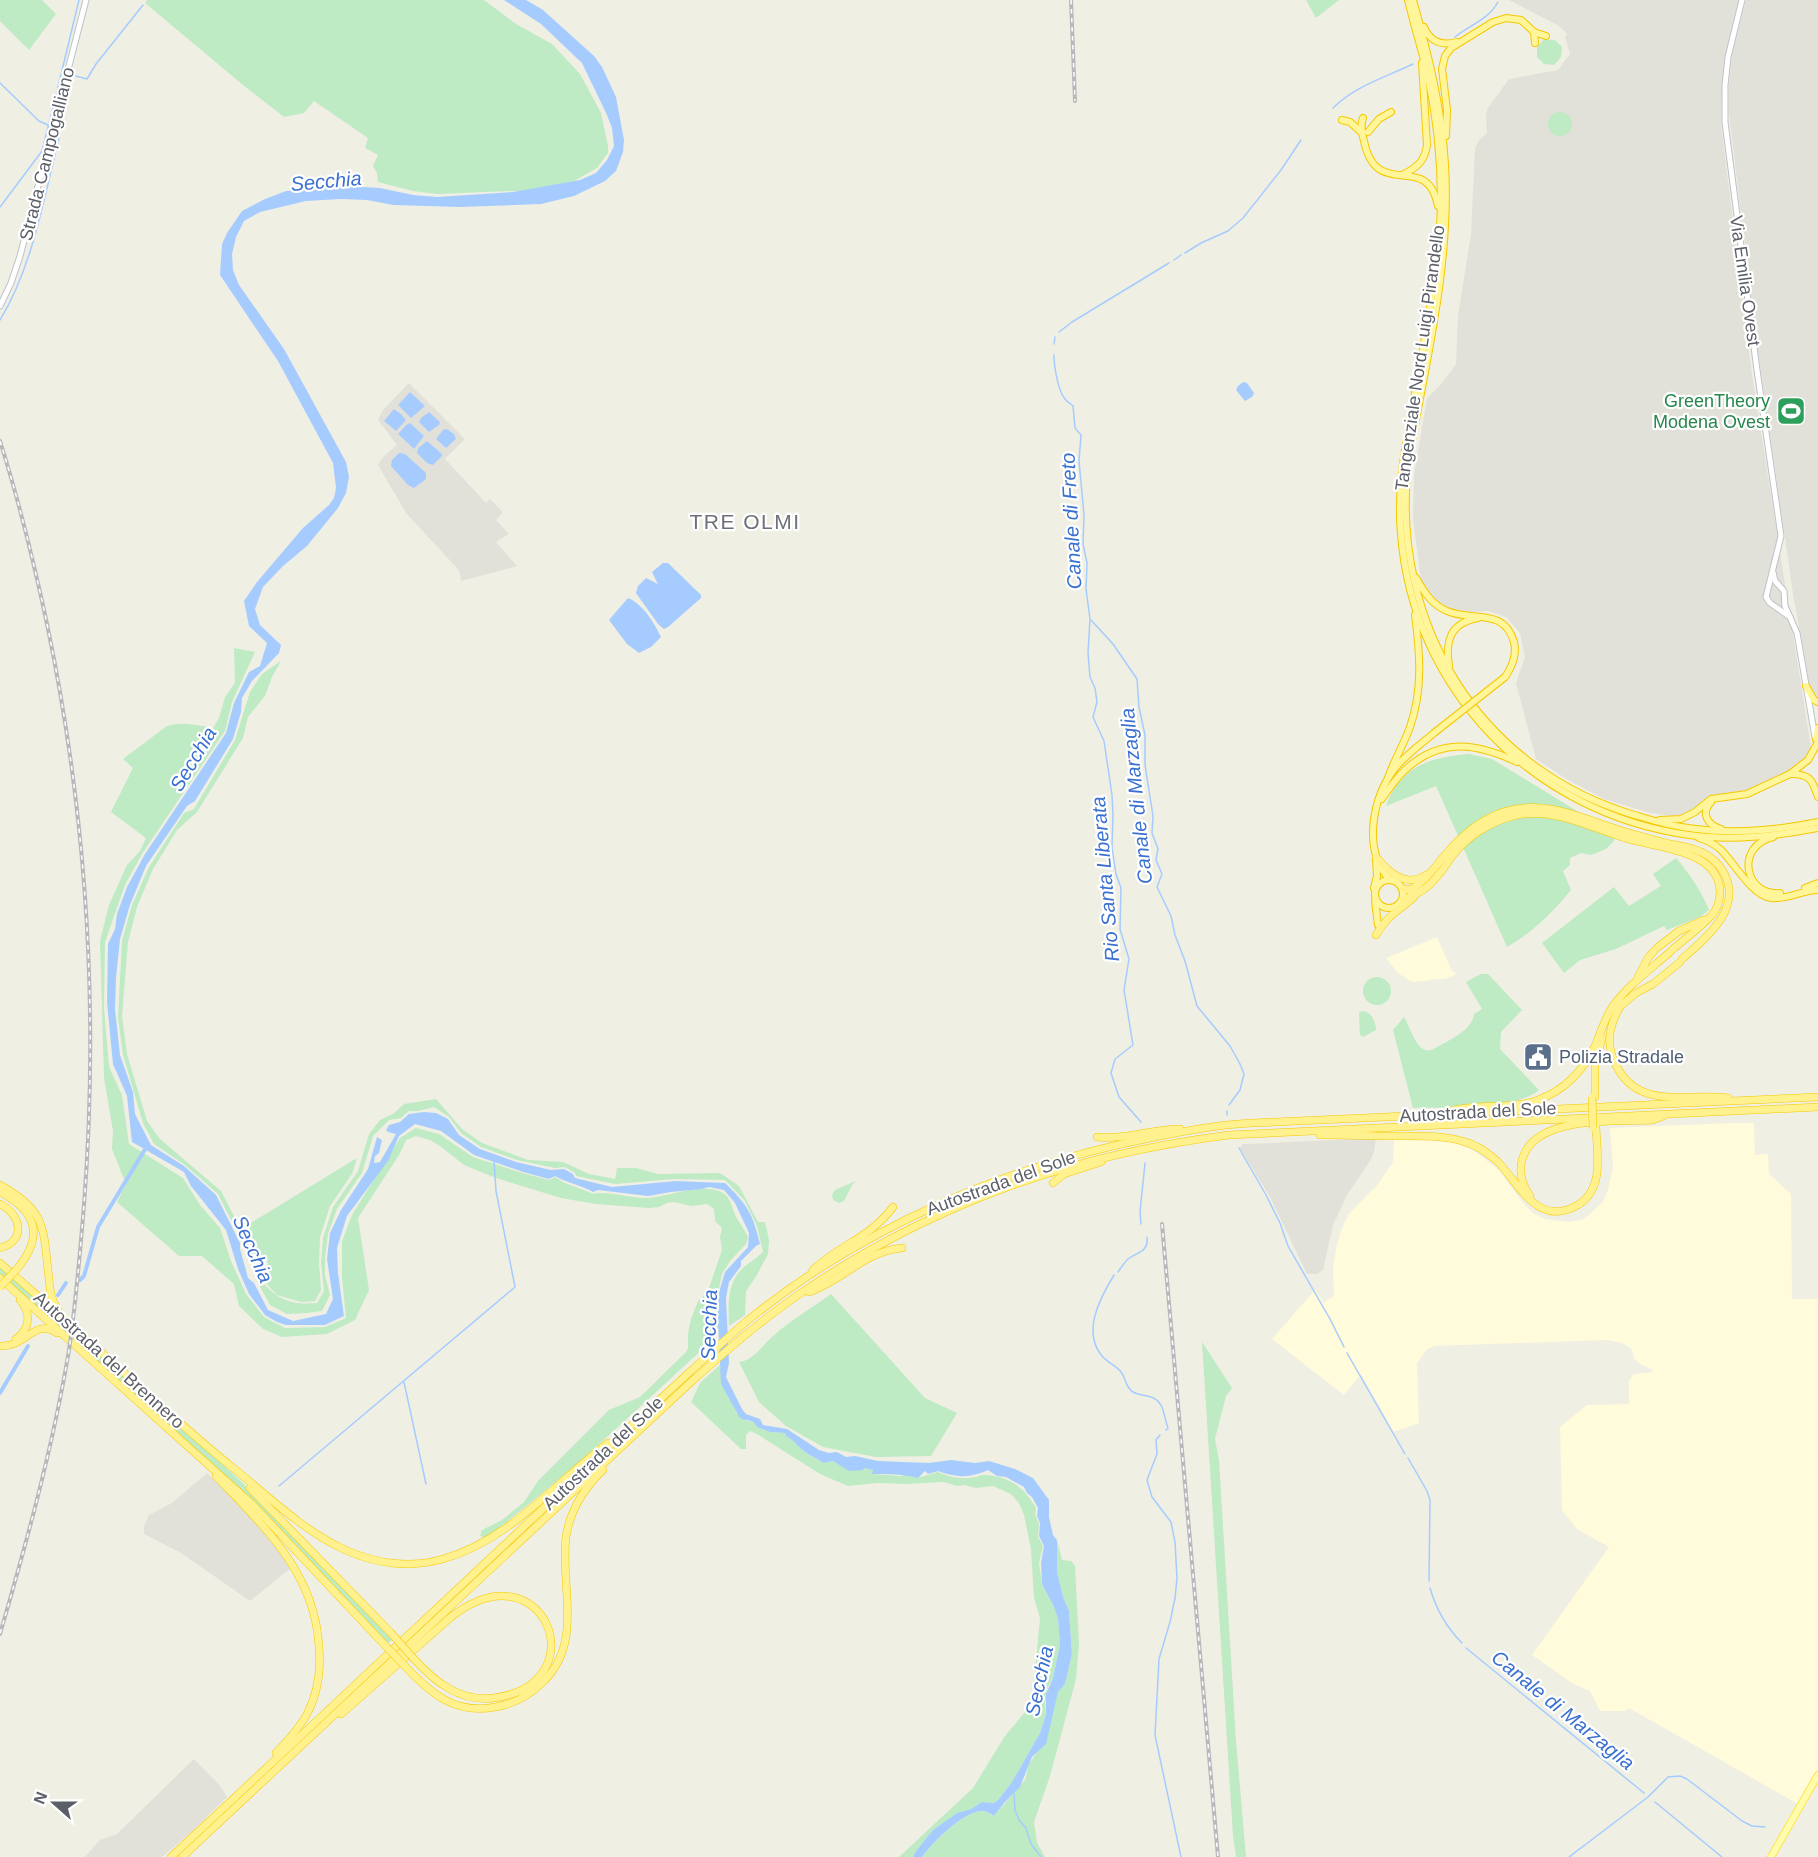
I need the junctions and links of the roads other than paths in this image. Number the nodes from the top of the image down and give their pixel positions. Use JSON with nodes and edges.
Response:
{"nodes":[{"id":1,"x":86,"y":0,"type":"edge"},
{"id":2,"x":1742,"y":0,"type":"edge"},
{"id":3,"x":1412,"y":1,"type":"edge"},
{"id":4,"x":1534,"y":32,"type":"junction"},
{"id":5,"x":1546,"y":36,"type":"dead end"},
{"id":6,"x":1460,"y":41,"type":"junction"},
{"id":7,"x":1535,"y":44,"type":"dead end"},
{"id":8,"x":1423,"y":56,"type":"junction"},
{"id":9,"x":1392,"y":112,"type":"dead end"},
{"id":10,"x":1342,"y":120,"type":"dead end"},
{"id":11,"x":1365,"y":132,"type":"junction"},
{"id":12,"x":1445,"y":164,"type":"junction"},
{"id":13,"x":1404,"y":174,"type":"junction"},
{"id":14,"x":1440,"y":226,"type":"junction"},
{"id":15,"x":0,"y":306,"type":"edge"},
{"id":16,"x":1774,"y":562,"type":"junction"},
{"id":17,"x":1412,"y":573,"type":"junction"},
{"id":18,"x":1780,"y":586,"type":"junction"},
{"id":19,"x":1768,"y":588,"type":"junction"},
{"id":20,"x":1784,"y":599,"type":"junction"},
{"id":21,"x":1772,"y":604,"type":"junction"},
{"id":22,"x":1414,"y":606,"type":"junction"},
{"id":23,"x":1487,"y":617,"type":"junction"},
{"id":24,"x":1790,"y":617,"type":"junction"},
{"id":25,"x":1450,"y":673,"type":"junction"},
{"id":26,"x":1806,"y":686,"type":"junction"},
{"id":27,"x":1818,"y":702,"type":"edge"},
{"id":28,"x":1818,"y":728,"type":"edge"},
{"id":29,"x":1816,"y":742,"type":"edge"},
{"id":30,"x":1818,"y":752,"type":"edge"},
{"id":31,"x":1524,"y":765,"type":"junction"},
{"id":32,"x":1790,"y":774,"type":"junction"},
{"id":33,"x":1389,"y":778,"type":"junction"},
{"id":34,"x":1719,"y":797,"type":"junction"},
{"id":35,"x":1818,"y":797,"type":"edge"},
{"id":36,"x":1378,"y":804,"type":"junction"},
{"id":37,"x":1650,"y":820,"type":"junction"},
{"id":38,"x":1818,"y":822,"type":"edge"},
{"id":39,"x":1818,"y":828,"type":"edge"},
{"id":40,"x":1726,"y":831,"type":"junction"},
{"id":41,"x":1792,"y":831,"type":"junction"},
{"id":42,"x":1693,"y":836,"type":"junction"},
{"id":43,"x":1377,"y":857,"type":"junction"},
{"id":44,"x":1434,"y":870,"type":"junction"},
{"id":45,"x":1390,"y":880,"type":"junction"},
{"id":46,"x":1380,"y":883,"type":"junction"},
{"id":47,"x":1818,"y":883,"type":"edge"},
{"id":48,"x":1403,"y":889,"type":"junction"},
{"id":49,"x":1818,"y":890,"type":"edge"},
{"id":50,"x":1418,"y":893,"type":"junction"},
{"id":51,"x":1403,"y":899,"type":"junction"},
{"id":52,"x":1708,"y":919,"type":"junction"},
{"id":53,"x":1378,"y":925,"type":"dead end"},
{"id":54,"x":1376,"y":935,"type":"dead end"},
{"id":55,"x":1635,"y":982,"type":"junction"},
{"id":56,"x":1621,"y":1005,"type":"junction"},
{"id":57,"x":1600,"y":1034,"type":"junction"},
{"id":58,"x":1593,"y":1097,"type":"junction"},
{"id":59,"x":1818,"y":1097,"type":"edge"},
{"id":60,"x":1743,"y":1100,"type":"junction"},
{"id":61,"x":1818,"y":1107,"type":"edge"},
{"id":62,"x":1671,"y":1113,"type":"junction"},
{"id":63,"x":1440,"y":1115,"type":"junction"},
{"id":64,"x":1595,"y":1127,"type":"junction"},
{"id":65,"x":1198,"y":1129,"type":"junction"},
{"id":66,"x":1285,"y":1133,"type":"junction"},
{"id":67,"x":1096,"y":1137,"type":"dead end"},
{"id":68,"x":1113,"y":1155,"type":"junction"},
{"id":69,"x":1053,"y":1183,"type":"dead end"},
{"id":70,"x":0,"y":1185,"type":"edge"},
{"id":71,"x":0,"y":1192,"type":"edge"},
{"id":72,"x":0,"y":1198,"type":"edge"},
{"id":73,"x":0,"y":1204,"type":"edge"},
{"id":74,"x":893,"y":1207,"type":"dead end"},
{"id":75,"x":0,"y":1248,"type":"edge"},
{"id":76,"x":902,"y":1248,"type":"dead end"},
{"id":77,"x":0,"y":1263,"type":"edge"},
{"id":78,"x":14,"y":1268,"type":"junction"},
{"id":79,"x":0,"y":1280,"type":"edge"},
{"id":80,"x":800,"y":1282,"type":"junction"},
{"id":81,"x":0,"y":1287,"type":"edge"},
{"id":82,"x":798,"y":1295,"type":"junction"},
{"id":83,"x":0,"y":1341,"type":"edge"},
{"id":84,"x":0,"y":1346,"type":"edge"},
{"id":85,"x":101,"y":1351,"type":"junction"},
{"id":86,"x":86,"y":1354,"type":"junction"},
{"id":87,"x":641,"y":1417,"type":"junction"},
{"id":88,"x":179,"y":1437,"type":"junction"},
{"id":89,"x":632,"y":1437,"type":"junction"},
{"id":90,"x":219,"y":1457,"type":"junction"},
{"id":91,"x":308,"y":1740,"type":"junction"},
{"id":92,"x":1818,"y":1775,"type":"edge"},
{"id":93,"x":250,"y":1783,"type":"junction"},
{"id":94,"x":171,"y":1857,"type":"edge"},
{"id":95,"x":183,"y":1857,"type":"edge"},
{"id":96,"x":1771,"y":1857,"type":"edge"}],
"edges":[{"from":1,"to":15,"type":"main road","name":"Strada Campogalliano"},
{"from":2,"to":16,"type":"main road","name":"Via Emilia Ovest"},
{"from":3,"to":6,"type":"highway"},
{"from":3,"to":8,"type":"highway","name":"Tangenziale Nord Luigi Pirandello"},
{"from":3,"to":12,"type":"highway","name":"Tangenziale Nord Luigi Pirandello"},
{"from":4,"to":5,"type":"highway"},
{"from":4,"to":6,"type":"highway"},
{"from":4,"to":7,"type":"highway"},
{"from":6,"to":12,"type":"highway"},
{"from":8,"to":13,"type":"highway"},
{"from":8,"to":14,"type":"highway","name":"Tangenziale Nord Luigi Pirandello"},
{"from":9,"to":11,"type":"highway"},
{"from":10,"to":11,"type":"highway"},
{"from":11,"to":13,"type":"highway"},
{"from":12,"to":17,"type":"highway","name":"Tangenziale Nord Luigi Pirandello"},
{"from":13,"to":14,"type":"highway"},
{"from":14,"to":22,"type":"highway","name":"Tangenziale Nord Luigi Pirandello"},
{"from":16,"to":18,"type":"main road","name":"Via Emilia Ovest"},
{"from":16,"to":19,"type":"main road","name":"Via Emilia Ovest"},
{"from":17,"to":23,"type":"highway"},
{"from":17,"to":25,"type":"highway","name":"Tangenziale Nord Luigi Pirandello"},
{"from":18,"to":19,"type":"main road"},
{"from":18,"to":20,"type":"main road"},
{"from":19,"to":21,"type":"main road"},
{"from":20,"to":21,"type":"main road"},
{"from":20,"to":24,"type":"main road"},
{"from":21,"to":24,"type":"main road"},
{"from":22,"to":31,"type":"highway","name":"Tangenziale Nord Luigi Pirandello"},
{"from":22,"to":33,"type":"highway"},
{"from":23,"to":25,"type":"highway"},
{"from":23,"to":33,"type":"highway","bridge":true},
{"from":24,"to":26,"type":"main road"},
{"from":25,"to":37,"type":"highway","name":"Tangenziale Nord Luigi Pirandello"},
{"from":26,"to":27,"type":"highway"},
{"from":26,"to":29,"type":"main road"},
{"from":28,"to":29,"type":"highway"},
{"from":29,"to":30,"type":"main road"},
{"from":29,"to":32,"type":"highway"},
{"from":31,"to":36,"type":"highway"},
{"from":31,"to":42,"type":"highway","name":"Tangenziale Nord Luigi Pirandello"},
{"from":32,"to":34,"type":"highway"},
{"from":32,"to":35,"type":"highway"},
{"from":33,"to":36,"type":"highway"},
{"from":34,"to":37,"type":"highway"},
{"from":34,"to":40,"type":"highway"},
{"from":36,"to":43,"type":"highway"},
{"from":37,"to":40,"type":"highway","name":"Tangenziale Nord Luigi Pirandello"},
{"from":38,"to":41,"type":"highway","name":"Tangenziale Nord Luigi Pirandello"},
{"from":39,"to":41,"type":"highway","name":"Tangenziale Nord Luigi Pirandello"},
{"from":40,"to":41,"type":"highway","name":"Tangenziale Nord Luigi Pirandello"},
{"from":41,"to":42,"type":"highway","name":"Tangenziale Nord Luigi Pirandello"},
{"from":41,"to":47,"type":"highway"},
{"from":42,"to":49,"type":"highway"},
{"from":43,"to":44,"type":"highway"},
{"from":43,"to":45,"type":"highway"},
{"from":43,"to":46,"type":"highway"},
{"from":43,"to":53,"type":"highway"},
{"from":44,"to":48,"type":"highway"},
{"from":44,"to":56,"type":"highway"},
{"from":45,"to":46,"type":"highway"},
{"from":45,"to":48,"type":"highway"},
{"from":46,"to":51,"type":"highway"},
{"from":48,"to":51,"type":"highway"},
{"from":50,"to":51,"type":"highway"},
{"from":50,"to":52,"type":"highway"},
{"from":50,"to":54,"type":"highway"},
{"from":52,"to":55,"type":"highway"},
{"from":52,"to":55,"type":"highway"},
{"from":55,"to":57,"type":"highway"},
{"from":56,"to":58,"type":"highway"},
{"from":56,"to":60,"type":"highway"},
{"from":57,"to":58,"type":"highway"},
{"from":57,"to":63,"type":"highway"},
{"from":58,"to":64,"type":"highway","bridge":true},
{"from":59,"to":60,"type":"highway","name":"Autostrada del Sole"},
{"from":60,"to":63,"type":"highway","name":"Autostrada del Sole"},
{"from":61,"to":62,"type":"highway","name":"Autostrada del Sole"},
{"from":62,"to":64,"type":"highway"},
{"from":62,"to":66,"type":"highway","name":"Autostrada del Sole"},
{"from":63,"to":65,"type":"highway","name":"Autostrada del Sole"},
{"from":64,"to":66,"type":"highway"},
{"from":65,"to":67,"type":"highway"},
{"from":65,"to":80,"type":"highway","name":"Autostrada del Sole"},
{"from":66,"to":68,"type":"highway","name":"Autostrada del Sole"},
{"from":68,"to":69,"type":"highway"},
{"from":68,"to":82,"type":"highway","name":"Autostrada del Sole"},
{"from":70,"to":85,"type":"highway"},
{"from":71,"to":78,"type":"highway"},
{"from":72,"to":78,"type":"highway"},
{"from":73,"to":75,"type":"highway"},
{"from":74,"to":80,"type":"highway"},
{"from":76,"to":82,"type":"highway"},
{"from":77,"to":85,"type":"highway","name":"Autostrada del Brennero"},
{"from":78,"to":79,"type":"highway"},
{"from":78,"to":81,"type":"highway","bridge":true},
{"from":79,"to":83,"type":"highway"},
{"from":79,"to":86,"type":"highway","name":"Autostrada del Brennero"},
{"from":80,"to":87,"type":"highway","name":"Autostrada del Sole"},
{"from":82,"to":89,"type":"highway","name":"Autostrada del Sole"},
{"from":84,"to":86,"type":"highway"},
{"from":85,"to":90,"type":"highway","name":"Autostrada del Brennero"},
{"from":86,"to":88,"type":"highway","name":"Autostrada del Brennero"},
{"from":87,"to":90,"type":"highway"},
{"from":87,"to":93,"type":"highway","name":"Autostrada del Sole"},
{"from":88,"to":89,"type":"highway","bridge":true},
{"from":88,"to":93,"type":"highway"},
{"from":89,"to":91,"type":"highway","name":"Autostrada del Sole"},
{"from":90,"to":91,"type":"highway","bridge":true},
{"from":91,"to":95,"type":"highway","name":"Autostrada del Sole"},
{"from":92,"to":96,"type":"main road"},
{"from":93,"to":94,"type":"highway","name":"Autostrada del Sole"}]}
